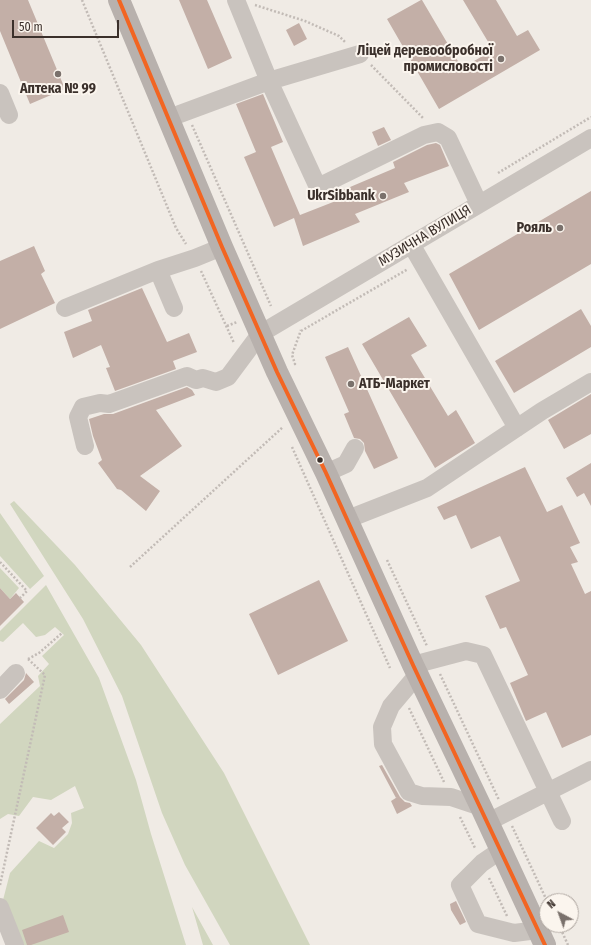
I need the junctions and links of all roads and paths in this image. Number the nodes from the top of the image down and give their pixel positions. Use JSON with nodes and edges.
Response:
{"nodes":[{"id":1,"x":82,"y":0,"type":"edge"},
{"id":2,"x":119,"y":0,"type":"edge"},
{"id":3,"x":236,"y":0,"type":"edge"},
{"id":4,"x":360,"y":54,"type":"dead end"},
{"id":5,"x":269,"y":81,"type":"junction"},
{"id":6,"x":0,"y":93,"type":"edge"},
{"id":7,"x":9,"y":115,"type":"dead end"},
{"id":8,"x":178,"y":115,"type":"junction"},
{"id":9,"x":591,"y":117,"type":"edge"},
{"id":10,"x":591,"y":138,"type":"edge"},
{"id":11,"x":476,"y":196,"type":"junction"},
{"id":12,"x":411,"y":244,"type":"junction"},
{"id":13,"x":222,"y":247,"type":"junction"},
{"id":14,"x":195,"y":258,"type":"junction"},
{"id":15,"x":421,"y":262,"type":"junction"},
{"id":16,"x":158,"y":270,"type":"junction"},
{"id":17,"x":270,"y":306,"type":"dead end"},
{"id":18,"x":65,"y":308,"type":"dead end"},
{"id":19,"x":174,"y":308,"type":"dead end"},
{"id":20,"x":242,"y":320,"type":"dead end"},
{"id":21,"x":297,"y":324,"type":"dead end"},
{"id":22,"x":227,"y":326,"type":"junction"},
{"id":23,"x":301,"y":331,"type":"junction"},
{"id":24,"x":260,"y":334,"type":"junction"},
{"id":25,"x":244,"y":357,"type":"junction"},
{"id":26,"x":295,"y":364,"type":"junction"},
{"id":27,"x":289,"y":366,"type":"dead end"},
{"id":28,"x":298,"y":371,"type":"dead end"},
{"id":29,"x":591,"y":382,"type":"edge"},
{"id":30,"x":280,"y":420,"type":"dead end"},
{"id":31,"x":283,"y":427,"type":"junction"},
{"id":32,"x":517,"y":428,"type":"junction"},
{"id":33,"x":286,"y":434,"type":"dead end"},
{"id":34,"x":289,"y":442,"type":"dead end"},
{"id":35,"x":85,"y":446,"type":"dead end"},
{"id":36,"x":355,"y":448,"type":"dead end"},
{"id":37,"x":326,"y":473,"type":"junction"},
{"id":38,"x":348,"y":519,"type":"junction"},
{"id":39,"x":384,"y":555,"type":"dead end"},
{"id":40,"x":0,"y":562,"type":"edge"},
{"id":41,"x":130,"y":567,"type":"dead end"},
{"id":42,"x":20,"y":598,"type":"dead end"},
{"id":43,"x":62,"y":633,"type":"dead end"},
{"id":44,"x":39,"y":653,"type":"dead end"},
{"id":45,"x":28,"y":658,"type":"dead end"},
{"id":46,"x":434,"y":660,"type":"junction"},
{"id":47,"x":390,"y":668,"type":"dead end"},
{"id":48,"x":415,"y":670,"type":"junction"},
{"id":49,"x":16,"y":673,"type":"dead end"},
{"id":50,"x":0,"y":690,"type":"edge"},
{"id":51,"x":406,"y":701,"type":"dead end"},
{"id":52,"x":591,"y":770,"type":"edge"},
{"id":53,"x":548,"y":792,"type":"junction"},
{"id":54,"x":451,"y":797,"type":"junction"},
{"id":55,"x":492,"y":814,"type":"junction"},
{"id":56,"x":562,"y":821,"type":"dead end"},
{"id":57,"x":501,"y":850,"type":"junction"},
{"id":58,"x":482,"y":863,"type":"junction"},
{"id":59,"x":0,"y":884,"type":"edge"},
{"id":60,"x":542,"y":893,"type":"edge"},
{"id":61,"x":0,"y":907,"type":"edge"},
{"id":62,"x":539,"y":919,"type":"edge"},
{"id":63,"x":514,"y":932,"type":"junction"},
{"id":64,"x":539,"y":933,"type":"edge"},
{"id":65,"x":547,"y":933,"type":"edge"},
{"id":66,"x":15,"y":945,"type":"edge"},
{"id":67,"x":568,"y":945,"type":"edge"}],
"edges":[{"from":1,"to":14,"type":"path"},
{"from":2,"to":8,"type":"main road"},
{"from":3,"to":5,"type":"street"},
{"from":4,"to":5,"type":"street"},
{"from":5,"to":8,"type":"street"},
{"from":5,"to":11,"type":"street"},
{"from":6,"to":7,"type":"street"},
{"from":8,"to":13,"type":"main road"},
{"from":8,"to":17,"type":"path"},
{"from":9,"to":11,"type":"path"},
{"from":10,"to":11,"type":"street","name":"МУЗИЧНА ВУЛИЦЯ"},
{"from":11,"to":12,"type":"street","name":"МУЗИЧНА ВУЛИЦЯ"},
{"from":12,"to":15,"type":"street"},
{"from":12,"to":24,"type":"street","name":"МУЗИЧНА ВУЛИЦЯ"},
{"from":13,"to":14,"type":"street"},
{"from":13,"to":24,"type":"main road"},
{"from":14,"to":16,"type":"street"},
{"from":14,"to":22,"type":"path"},
{"from":15,"to":23,"type":"path"},
{"from":15,"to":32,"type":"street"},
{"from":16,"to":18,"type":"street"},
{"from":16,"to":19,"type":"street"},
{"from":20,"to":22,"type":"path"},
{"from":21,"to":23,"type":"path"},
{"from":22,"to":25,"type":"path"},
{"from":23,"to":26,"type":"path"},
{"from":24,"to":25,"type":"street"},
{"from":24,"to":37,"type":"main road"},
{"from":25,"to":35,"type":"street"},
{"from":26,"to":27,"type":"path"},
{"from":26,"to":28,"type":"path"},
{"from":29,"to":32,"type":"street"},
{"from":30,"to":31,"type":"path"},
{"from":31,"to":33,"type":"path"},
{"from":31,"to":41,"type":"path"},
{"from":32,"to":38,"type":"street"},
{"from":34,"to":47,"type":"path"},
{"from":36,"to":37,"type":"street"},
{"from":37,"to":38,"type":"main road"},
{"from":38,"to":48,"type":"main road"},
{"from":39,"to":46,"type":"path"},
{"from":40,"to":42,"type":"path"},
{"from":43,"to":44,"type":"path"},
{"from":45,"to":59,"type":"path"},
{"from":46,"to":48,"type":"street"},
{"from":46,"to":53,"type":"street"},
{"from":46,"to":55,"type":"path"},
{"from":48,"to":54,"type":"street"},
{"from":48,"to":55,"type":"main road"},
{"from":49,"to":50,"type":"street"},
{"from":51,"to":54,"type":"path"},
{"from":52,"to":53,"type":"street"},
{"from":53,"to":55,"type":"street"},
{"from":53,"to":56,"type":"street"},
{"from":54,"to":55,"type":"street"},
{"from":54,"to":58,"type":"path"},
{"from":55,"to":57,"type":"main road"},
{"from":55,"to":60,"type":"path"},
{"from":57,"to":58,"type":"street"},
{"from":57,"to":62,"type":"main road"},
{"from":58,"to":63,"type":"path"},
{"from":58,"to":63,"type":"street"},
{"from":61,"to":66,"type":"street"},
{"from":63,"to":64,"type":"street"},
{"from":65,"to":67,"type":"path"}]}
